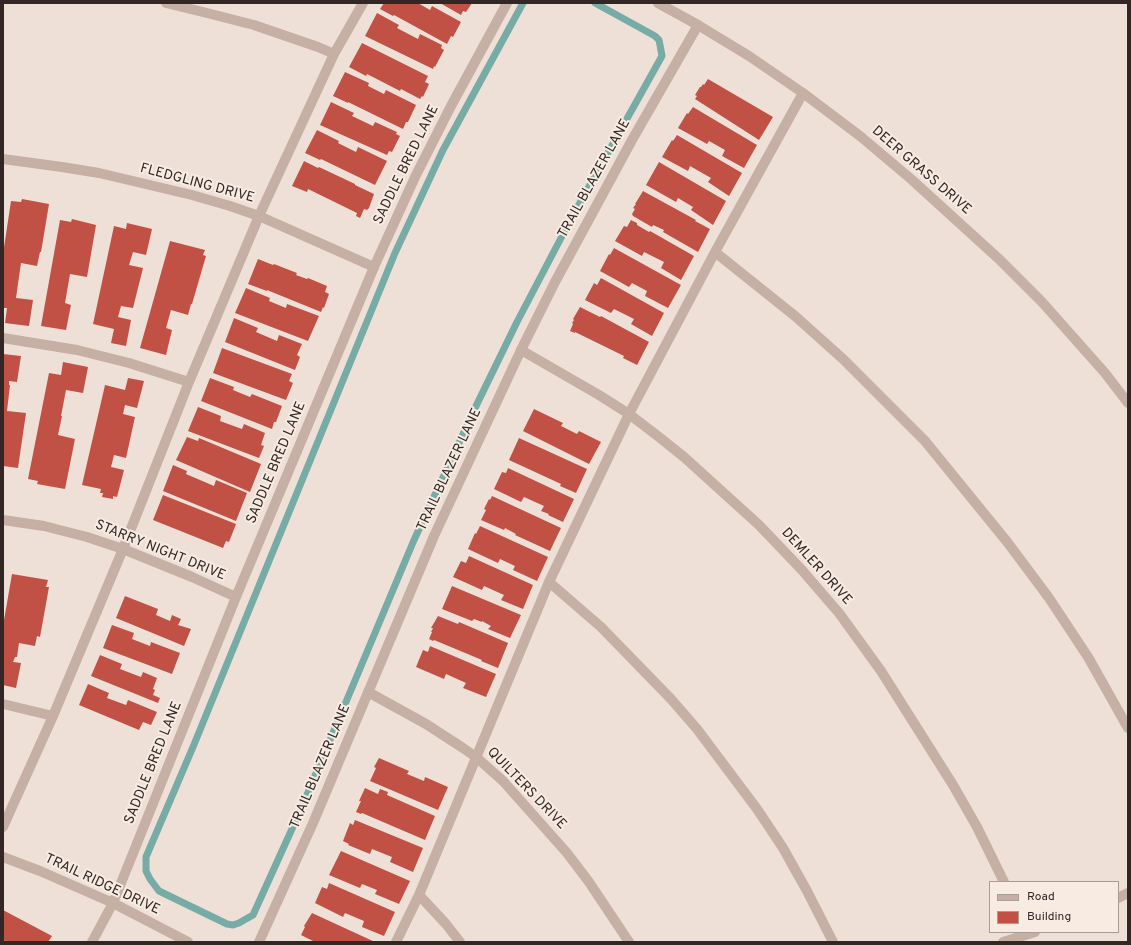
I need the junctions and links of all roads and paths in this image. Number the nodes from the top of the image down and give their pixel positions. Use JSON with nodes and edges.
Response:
{"nodes":[{"id":1,"x":166,"y":3,"type":"edge"},
{"id":2,"x":363,"y":3,"type":"edge"},
{"id":3,"x":506,"y":3,"type":"edge"},
{"id":4,"x":658,"y":3,"type":"edge"},
{"id":5,"x":698,"y":24,"type":"junction"},
{"id":6,"x":334,"y":54,"type":"junction"},
{"id":7,"x":803,"y":93,"type":"junction"},
{"id":8,"x":3,"y":159,"type":"edge"},
{"id":9,"x":259,"y":216,"type":"junction"},
{"id":10,"x":716,"y":252,"type":"junction"},
{"id":11,"x":374,"y":267,"type":"junction"},
{"id":12,"x":3,"y":338,"type":"edge"},
{"id":13,"x":521,"y":350,"type":"junction"},
{"id":14,"x":189,"y":382,"type":"junction"},
{"id":15,"x":1128,"y":403,"type":"edge"},
{"id":16,"x":629,"y":414,"type":"junction"},
{"id":17,"x":3,"y":520,"type":"edge"},
{"id":18,"x":122,"y":548,"type":"junction"},
{"id":19,"x":549,"y":582,"type":"junction"},
{"id":20,"x":236,"y":597,"type":"junction"},
{"id":21,"x":368,"y":692,"type":"junction"},
{"id":22,"x":3,"y":704,"type":"edge"},
{"id":23,"x":53,"y":716,"type":"junction"},
{"id":24,"x":1128,"y":728,"type":"edge"},
{"id":25,"x":476,"y":757,"type":"junction"},
{"id":26,"x":3,"y":827,"type":"edge"},
{"id":27,"x":3,"y":857,"type":"edge"},
{"id":28,"x":1004,"y":881,"type":"edge"},
{"id":29,"x":1128,"y":893,"type":"edge"},
{"id":30,"x":419,"y":895,"type":"junction"},
{"id":31,"x":1119,"y":898,"type":"edge"},
{"id":32,"x":113,"y":903,"type":"junction"},
{"id":33,"x":1029,"y":933,"type":"edge"},
{"id":34,"x":92,"y":942,"type":"edge"},
{"id":35,"x":188,"y":942,"type":"edge"},
{"id":36,"x":258,"y":942,"type":"edge"},
{"id":37,"x":396,"y":942,"type":"edge"},
{"id":38,"x":460,"y":942,"type":"edge"},
{"id":39,"x":629,"y":942,"type":"edge"},
{"id":40,"x":833,"y":942,"type":"edge"},
{"id":41,"x":1003,"y":942,"type":"edge"}],
"edges":[{"from":1,"to":6,"type":"street"},
{"from":2,"to":6,"type":"street"},
{"from":3,"to":11,"type":"street","name":"SADDLE BRED LANE"},
{"from":4,"to":5,"type":"street","name":"DEER GRASS DRIVE"},
{"from":5,"to":7,"type":"street","name":"DEER GRASS DRIVE"},
{"from":5,"to":13,"type":"street","name":"TRAIL BLAZER LANE"},
{"from":6,"to":9,"type":"street"},
{"from":7,"to":10,"type":"street"},
{"from":7,"to":15,"type":"street","name":"DEER GRASS DRIVE"},
{"from":8,"to":9,"type":"street","name":"FLEDGLING DRIVE"},
{"from":9,"to":11,"type":"street","name":"FLEDGLING DRIVE"},
{"from":9,"to":14,"type":"street"},
{"from":10,"to":16,"type":"street"},
{"from":10,"to":24,"type":"street"},
{"from":11,"to":20,"type":"street","name":"SADDLE BRED LANE"},
{"from":12,"to":14,"type":"street"},
{"from":13,"to":16,"type":"street","name":"DEMLER DRIVE"},
{"from":13,"to":21,"type":"street","name":"TRAIL BLAZER LANE"},
{"from":14,"to":18,"type":"street"},
{"from":16,"to":19,"type":"street"},
{"from":16,"to":28,"type":"street","name":"DEMLER DRIVE"},
{"from":17,"to":18,"type":"street","name":"STARRY NIGHT DRIVE"},
{"from":18,"to":20,"type":"street","name":"STARRY NIGHT DRIVE"},
{"from":18,"to":23,"type":"street"},
{"from":19,"to":25,"type":"street"},
{"from":19,"to":40,"type":"street"},
{"from":20,"to":32,"type":"street","name":"SADDLE BRED LANE"},
{"from":21,"to":25,"type":"street","name":"QUILTERS DRIVE"},
{"from":21,"to":36,"type":"street","name":"TRAIL BLAZER LANE"},
{"from":22,"to":23,"type":"street"},
{"from":23,"to":26,"type":"street"},
{"from":25,"to":30,"type":"street"},
{"from":25,"to":39,"type":"street","name":"QUILTERS DRIVE"},
{"from":27,"to":32,"type":"street","name":"TRAIL RIDGE DRIVE"},
{"from":29,"to":31,"type":"street"},
{"from":30,"to":37,"type":"street"},
{"from":30,"to":38,"type":"street"},
{"from":32,"to":34,"type":"street","name":"SADDLE BRED LANE"},
{"from":32,"to":35,"type":"street","name":"TRAIL RIDGE DRIVE"},
{"from":33,"to":41,"type":"street"}]}
